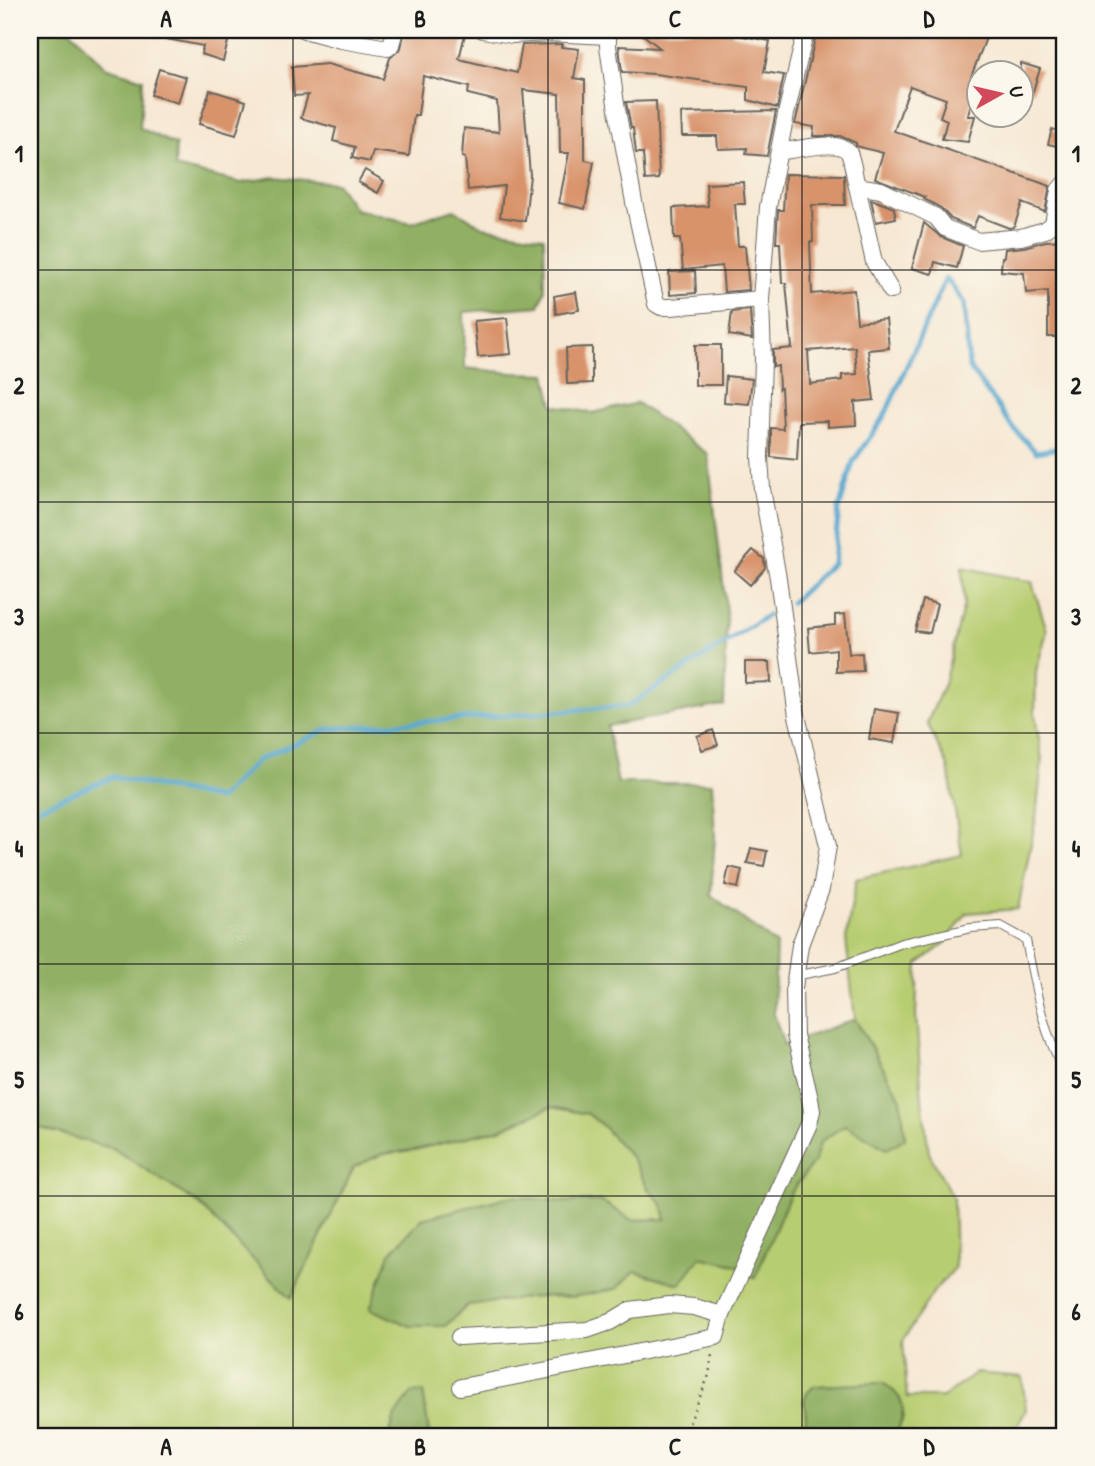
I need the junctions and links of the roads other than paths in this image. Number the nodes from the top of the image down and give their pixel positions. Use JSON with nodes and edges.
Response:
{"nodes":[{"id":1,"x":304,"y":30,"type":"edge"},
{"id":2,"x":395,"y":30,"type":"edge"},
{"id":3,"x":483,"y":30,"type":"edge"},
{"id":4,"x":807,"y":30,"type":"edge"},
{"id":5,"x":1052,"y":30,"type":"edge"},
{"id":6,"x":610,"y":33,"type":"edge"},
{"id":7,"x":1065,"y":34,"type":"edge"},
{"id":8,"x":779,"y":152,"type":"junction"},
{"id":9,"x":1065,"y":183,"type":"edge"},
{"id":10,"x":857,"y":186,"type":"junction"},
{"id":11,"x":891,"y":291,"type":"dead end"},
{"id":12,"x":761,"y":299,"type":"junction"},
{"id":13,"x":795,"y":976,"type":"junction"},
{"id":14,"x":1065,"y":1072,"type":"edge"},
{"id":15,"x":722,"y":1315,"type":"junction"},
{"id":16,"x":459,"y":1337,"type":"dead end"},
{"id":17,"x":461,"y":1387,"type":"dead end"}],
"edges":[{"from":1,"to":2,"type":"street"},
{"from":3,"to":6,"type":"street"},
{"from":4,"to":8,"type":"street"},
{"from":5,"to":7,"type":"street"},
{"from":6,"to":12,"type":"street"},
{"from":8,"to":10,"type":"street"},
{"from":8,"to":12,"type":"street"},
{"from":9,"to":10,"type":"street"},
{"from":10,"to":11,"type":"street"},
{"from":12,"to":13,"type":"street"},
{"from":13,"to":14,"type":"lane"},
{"from":13,"to":15,"type":"street"},
{"from":15,"to":16,"type":"street"},
{"from":15,"to":17,"type":"street"}]}
